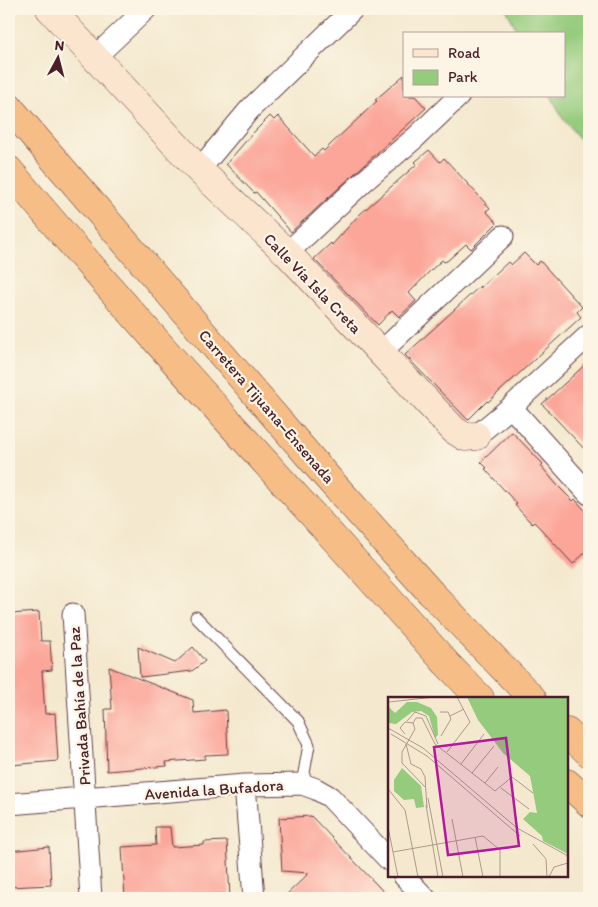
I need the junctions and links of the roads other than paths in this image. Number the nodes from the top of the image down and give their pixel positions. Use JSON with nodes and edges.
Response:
{"nodes":[{"id":1,"x":50,"y":9,"type":"edge"},
{"id":2,"x":146,"y":9,"type":"edge"},
{"id":3,"x":353,"y":9,"type":"edge"},
{"id":4,"x":94,"y":58,"type":"junction"},
{"id":5,"x":457,"y":98,"type":"edge"},
{"id":6,"x":9,"y":107,"type":"edge"},
{"id":7,"x":9,"y":170,"type":"edge"},
{"id":8,"x":199,"y":170,"type":"junction"},
{"id":9,"x":502,"y":236,"type":"dead end"},
{"id":10,"x":287,"y":253,"type":"junction"},
{"id":11,"x":589,"y":335,"type":"edge"},
{"id":12,"x":380,"y":353,"type":"junction"},
{"id":13,"x":511,"y":407,"type":"junction"},
{"id":14,"x":476,"y":436,"type":"joint"},
{"id":15,"x":589,"y":494,"type":"edge"},
{"id":16,"x":73,"y":614,"type":"dead end"},
{"id":17,"x":196,"y":617,"type":"dead end"},
{"id":18,"x":479,"y":697,"type":"edge"},
{"id":19,"x":531,"y":697,"type":"edge"},
{"id":20,"x":568,"y":733,"type":"edge"},
{"id":21,"x":589,"y":753,"type":"edge"},
{"id":22,"x":302,"y":784,"type":"junction"},
{"id":23,"x":568,"y":784,"type":"edge"},
{"id":24,"x":245,"y":785,"type":"junction"},
{"id":25,"x":85,"y":798,"type":"junction"},
{"id":26,"x":589,"y":802,"type":"edge"},
{"id":27,"x":9,"y":804,"type":"edge"},
{"id":28,"x":388,"y":859,"type":"edge"},
{"id":29,"x":405,"y":877,"type":"edge"},
{"id":30,"x":91,"y":898,"type":"edge"},
{"id":31,"x":254,"y":898,"type":"edge"},
{"id":32,"x":426,"y":898,"type":"edge"}],
"edges":[{"from":1,"to":4,"type":"street","name":"Calle Vía Isla Creta"},
{"from":2,"to":4,"type":"street"},
{"from":3,"to":8,"type":"street"},
{"from":4,"to":8,"type":"street","name":"Calle Vía Isla Creta"},
{"from":5,"to":10,"type":"street"},
{"from":6,"to":19,"type":"highway","name":"Carretera Tijuana–Ensenada"},
{"from":7,"to":18,"type":"highway"},
{"from":8,"to":10,"type":"street","name":"Calle Vía Isla Creta"},
{"from":9,"to":12,"type":"street"},
{"from":10,"to":12,"type":"street","name":"Calle Vía Isla Creta"},
{"from":11,"to":13,"type":"street","name":"Calle Vía Isla Creta"},
{"from":12,"to":14,"type":"street","name":"Calle Vía Isla Creta"},
{"from":13,"to":14,"type":"street","name":"Calle Vía Isla Creta"},
{"from":13,"to":15,"type":"street"},
{"from":16,"to":25,"type":"street","name":"Privada Bahía de la Paz"},
{"from":17,"to":22,"type":"lane"},
{"from":20,"to":21,"type":"highway"},
{"from":22,"to":24,"type":"street","name":"Avenida la Bufadora"},
{"from":22,"to":28,"type":"street","name":"Avenida la Bufadora"},
{"from":23,"to":26,"type":"highway"},
{"from":24,"to":25,"type":"street","name":"Avenida la Bufadora"},
{"from":24,"to":31,"type":"street"},
{"from":25,"to":27,"type":"street","name":"Avenida la Bufadora"},
{"from":25,"to":30,"type":"street","name":"Privada Bahía de la Paz"},
{"from":29,"to":32,"type":"street"}]}
